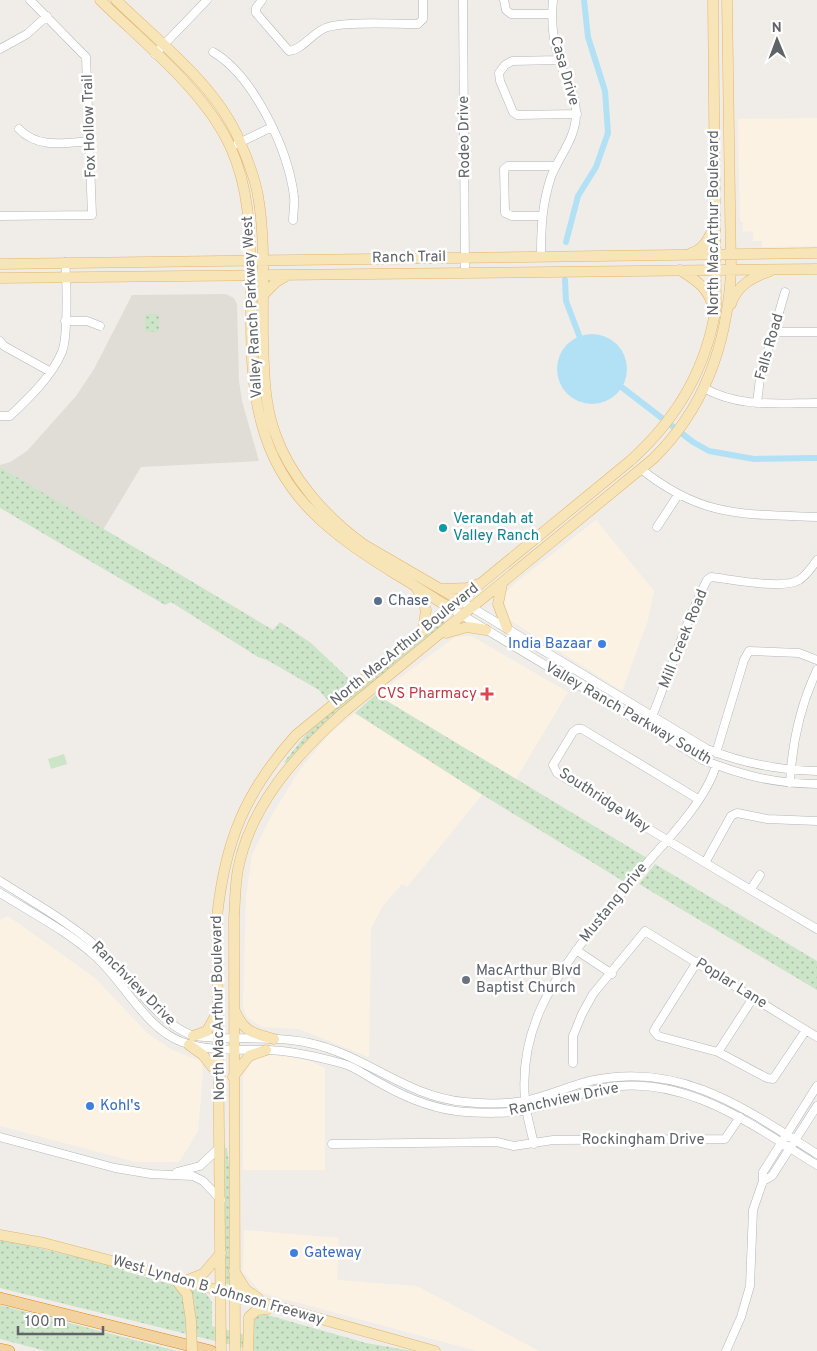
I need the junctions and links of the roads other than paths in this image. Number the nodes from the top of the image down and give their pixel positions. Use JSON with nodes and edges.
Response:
{"nodes":[{"id":1,"x":30,"y":0,"type":"edge"},
{"id":2,"x":100,"y":0,"type":"edge"},
{"id":3,"x":116,"y":0,"type":"edge"},
{"id":4,"x":207,"y":0,"type":"edge"},
{"id":5,"x":262,"y":0,"type":"edge"},
{"id":6,"x":423,"y":0,"type":"edge"},
{"id":7,"x":463,"y":0,"type":"edge"},
{"id":8,"x":504,"y":0,"type":"edge"},
{"id":9,"x":554,"y":0,"type":"edge"},
{"id":10,"x":713,"y":0,"type":"edge"},
{"id":11,"x":727,"y":0,"type":"edge"},
{"id":12,"x":552,"y":14,"type":"junction"},
{"id":13,"x":46,"y":16,"type":"junction"},
{"id":14,"x":162,"y":44,"type":"junction"},
{"id":15,"x":0,"y":49,"type":"edge"},
{"id":16,"x":213,"y":52,"type":"dead end"},
{"id":17,"x":155,"y":54,"type":"junction"},
{"id":18,"x":559,"y":60,"type":"junction"},
{"id":19,"x":576,"y":114,"type":"junction"},
{"id":20,"x":272,"y":127,"type":"junction"},
{"id":21,"x":19,"y":129,"type":"dead end"},
{"id":22,"x":90,"y":141,"type":"junction"},
{"id":23,"x":240,"y":142,"type":"junction"},
{"id":24,"x":230,"y":147,"type":"junction"},
{"id":25,"x":556,"y":166,"type":"junction"},
{"id":26,"x":0,"y":216,"type":"edge"},
{"id":27,"x":541,"y":216,"type":"junction"},
{"id":28,"x":293,"y":220,"type":"dead end"},
{"id":29,"x":716,"y":223,"type":"junction"},
{"id":30,"x":730,"y":226,"type":"junction"},
{"id":31,"x":817,"y":253,"type":"edge"},
{"id":32,"x":731,"y":254,"type":"junction"},
{"id":33,"x":762,"y":254,"type":"junction"},
{"id":34,"x":680,"y":255,"type":"junction"},
{"id":35,"x":716,"y":255,"type":"junction"},
{"id":36,"x":541,"y":256,"type":"junction"},
{"id":37,"x":595,"y":256,"type":"junction"},
{"id":38,"x":466,"y":258,"type":"junction"},
{"id":39,"x":197,"y":261,"type":"junction"},
{"id":40,"x":256,"y":261,"type":"junction"},
{"id":41,"x":65,"y":262,"type":"junction"},
{"id":42,"x":0,"y":264,"type":"edge"},
{"id":43,"x":717,"y":269,"type":"junction"},
{"id":44,"x":731,"y":269,"type":"junction"},
{"id":45,"x":775,"y":269,"type":"junction"},
{"id":46,"x":817,"y":269,"type":"edge"},
{"id":47,"x":679,"y":270,"type":"junction"},
{"id":48,"x":595,"y":271,"type":"junction"},
{"id":49,"x":466,"y":273,"type":"junction"},
{"id":50,"x":251,"y":275,"type":"junction"},
{"id":51,"x":262,"y":275,"type":"junction"},
{"id":52,"x":287,"y":275,"type":"junction"},
{"id":53,"x":228,"y":276,"type":"junction"},
{"id":54,"x":149,"y":277,"type":"junction"},
{"id":55,"x":0,"y":278,"type":"edge"},
{"id":56,"x":67,"y":278,"type":"junction"},
{"id":57,"x":785,"y":292,"type":"dead end"},
{"id":58,"x":251,"y":293,"type":"junction"},
{"id":59,"x":262,"y":296,"type":"junction"},
{"id":60,"x":715,"y":316,"type":"junction"},
{"id":61,"x":727,"y":319,"type":"junction"},
{"id":62,"x":65,"y":321,"type":"junction"},
{"id":63,"x":100,"y":326,"type":"dead end"},
{"id":64,"x":775,"y":332,"type":"junction"},
{"id":65,"x":817,"y":332,"type":"edge"},
{"id":66,"x":0,"y":341,"type":"edge"},
{"id":67,"x":49,"y":371,"type":"junction"},
{"id":68,"x":704,"y":388,"type":"junction"},
{"id":69,"x":757,"y":403,"type":"junction"},
{"id":70,"x":817,"y":403,"type":"edge"},
{"id":71,"x":264,"y":412,"type":"junction"},
{"id":72,"x":0,"y":416,"type":"edge"},
{"id":73,"x":641,"y":469,"type":"junction"},
{"id":74,"x":678,"y":495,"type":"junction"},
{"id":75,"x":565,"y":514,"type":"junction"},
{"id":76,"x":817,"y":516,"type":"edge"},
{"id":77,"x":330,"y":523,"type":"junction"},
{"id":78,"x":573,"y":525,"type":"junction"},
{"id":79,"x":657,"y":527,"type":"dead end"},
{"id":80,"x":817,"y":560,"type":"edge"},
{"id":81,"x":482,"y":583,"type":"junction"},
{"id":82,"x":502,"y":584,"type":"junction"},
{"id":83,"x":417,"y":587,"type":"junction"},
{"id":84,"x":442,"y":589,"type":"junction"},
{"id":85,"x":461,"y":600,"type":"junction"},
{"id":86,"x":474,"y":607,"type":"junction"},
{"id":87,"x":452,"y":609,"type":"junction"},
{"id":88,"x":464,"y":616,"type":"junction"},
{"id":89,"x":507,"y":628,"type":"junction"},
{"id":90,"x":424,"y":630,"type":"junction"},
{"id":91,"x":486,"y":630,"type":"junction"},
{"id":92,"x":440,"y":635,"type":"junction"},
{"id":93,"x":817,"y":660,"type":"edge"},
{"id":94,"x":573,"y":668,"type":"junction"},
{"id":95,"x":817,"y":670,"type":"edge"},
{"id":96,"x":566,"y":678,"type":"junction"},
{"id":97,"x":653,"y":714,"type":"junction"},
{"id":98,"x":648,"y":725,"type":"junction"},
{"id":99,"x":716,"y":753,"type":"junction"},
{"id":100,"x":274,"y":760,"type":"junction"},
{"id":101,"x":716,"y":765,"type":"junction"},
{"id":102,"x":267,"y":770,"type":"junction"},
{"id":103,"x":791,"y":770,"type":"junction"},
{"id":104,"x":817,"y":771,"type":"edge"},
{"id":105,"x":283,"y":775,"type":"junction"},
{"id":106,"x":790,"y":783,"type":"junction"},
{"id":107,"x":817,"y":784,"type":"edge"},
{"id":108,"x":698,"y":800,"type":"junction"},
{"id":109,"x":817,"y":821,"type":"edge"},
{"id":110,"x":667,"y":841,"type":"junction"},
{"id":111,"x":706,"y":861,"type":"junction"},
{"id":112,"x":760,"y":875,"type":"dead end"},
{"id":113,"x":0,"y":882,"type":"edge"},
{"id":114,"x":751,"y":889,"type":"junction"},
{"id":115,"x":0,"y":893,"type":"edge"},
{"id":116,"x":60,"y":918,"type":"junction"},
{"id":117,"x":68,"y":924,"type":"junction"},
{"id":118,"x":54,"y":926,"type":"junction"},
{"id":119,"x":817,"y":929,"type":"edge"},
{"id":120,"x":62,"y":932,"type":"junction"},
{"id":121,"x":576,"y":950,"type":"junction"},
{"id":122,"x":696,"y":962,"type":"junction"},
{"id":123,"x":612,"y":974,"type":"junction"},
{"id":124,"x":753,"y":998,"type":"junction"},
{"id":125,"x":219,"y":1007,"type":"junction"},
{"id":126,"x":234,"y":1007,"type":"junction"},
{"id":127,"x":806,"y":1030,"type":"junction"},
{"id":128,"x":817,"y":1037,"type":"edge"},
{"id":129,"x":274,"y":1039,"type":"junction"},
{"id":130,"x":191,"y":1040,"type":"junction"},
{"id":131,"x":219,"y":1043,"type":"junction"},
{"id":132,"x":233,"y":1044,"type":"junction"},
{"id":133,"x":266,"y":1050,"type":"junction"},
{"id":134,"x":718,"y":1052,"type":"junction"},
{"id":135,"x":573,"y":1063,"type":"dead end"},
{"id":136,"x":382,"y":1073,"type":"junction"},
{"id":137,"x":220,"y":1077,"type":"junction"},
{"id":138,"x":233,"y":1078,"type":"junction"},
{"id":139,"x":671,"y":1079,"type":"junction"},
{"id":140,"x":378,"y":1082,"type":"junction"},
{"id":141,"x":817,"y":1086,"type":"edge"},
{"id":142,"x":669,"y":1090,"type":"junction"},
{"id":143,"x":525,"y":1101,"type":"junction"},
{"id":144,"x":817,"y":1106,"type":"edge"},
{"id":145,"x":528,"y":1110,"type":"junction"},
{"id":146,"x":740,"y":1117,"type":"junction"},
{"id":147,"x":786,"y":1134,"type":"junction"},
{"id":148,"x":0,"y":1137,"type":"edge"},
{"id":149,"x":795,"y":1140,"type":"junction"},
{"id":150,"x":781,"y":1143,"type":"junction"},
{"id":151,"x":332,"y":1144,"type":"dead end"},
{"id":152,"x":534,"y":1144,"type":"junction"},
{"id":153,"x":221,"y":1145,"type":"junction"},
{"id":154,"x":789,"y":1148,"type":"junction"},
{"id":155,"x":817,"y":1154,"type":"edge"},
{"id":156,"x":817,"y":1165,"type":"edge"},
{"id":157,"x":171,"y":1173,"type":"junction"},
{"id":158,"x":764,"y":1181,"type":"junction"},
{"id":159,"x":221,"y":1200,"type":"junction"},
{"id":160,"x":0,"y":1235,"type":"edge"},
{"id":161,"x":221,"y":1252,"type":"junction"},
{"id":162,"x":234,"y":1271,"type":"junction"},
{"id":163,"x":173,"y":1278,"type":"junction"},
{"id":164,"x":186,"y":1281,"type":"junction"},
{"id":165,"x":221,"y":1293,"type":"junction"},
{"id":166,"x":234,"y":1296,"type":"junction"},
{"id":167,"x":0,"y":1298,"type":"edge"},
{"id":168,"x":261,"y":1304,"type":"junction"},
{"id":169,"x":279,"y":1309,"type":"junction"},
{"id":170,"x":0,"y":1349,"type":"edge"},
{"id":171,"x":9,"y":1351,"type":"edge"},
{"id":172,"x":192,"y":1351,"type":"edge"},
{"id":173,"x":211,"y":1351,"type":"edge"},
{"id":174,"x":222,"y":1351,"type":"edge"},
{"id":175,"x":235,"y":1351,"type":"edge"},
{"id":176,"x":248,"y":1351,"type":"edge"},
{"id":177,"x":435,"y":1351,"type":"edge"},
{"id":178,"x":726,"y":1351,"type":"edge"}],
"edges":[{"from":1,"to":13,"type":"street","name":"Fox Hollow Trail"},
{"from":2,"to":17,"type":"main road","name":"Valley Ranch Parkway West"},
{"from":3,"to":14,"type":"main road","name":"Valley Ranch Parkway West"},
{"from":4,"to":14,"type":"street"},
{"from":5,"to":6,"type":"street"},
{"from":7,"to":38,"type":"street","name":"Rodeo Drive"},
{"from":8,"to":12,"type":"street"},
{"from":9,"to":12,"type":"street","name":"Casa Drive"},
{"from":10,"to":29,"type":"main road","name":"North MacArthur Boulevard"},
{"from":11,"to":30,"type":"main road","name":"North MacArthur Boulevard"},
{"from":12,"to":18,"type":"street","name":"Casa Drive"},
{"from":13,"to":15,"type":"street"},
{"from":13,"to":22,"type":"street","name":"Fox Hollow Trail"},
{"from":14,"to":17,"type":"street"},
{"from":14,"to":23,"type":"main road","name":"Valley Ranch Parkway West"},
{"from":16,"to":20,"type":"street"},
{"from":17,"to":24,"type":"main road","name":"Valley Ranch Parkway West"},
{"from":18,"to":19,"type":"street","name":"Casa Drive"},
{"from":18,"to":19,"type":"street"},
{"from":19,"to":25,"type":"street","name":"Casa Drive"},
{"from":20,"to":23,"type":"street"},
{"from":20,"to":28,"type":"street"},
{"from":21,"to":22,"type":"street"},
{"from":22,"to":26,"type":"street","name":"Fox Hollow Trail"},
{"from":23,"to":24,"type":"street"},
{"from":23,"to":40,"type":"main road","name":"Valley Ranch Parkway West"},
{"from":24,"to":40,"type":"main road","name":"Valley Ranch Parkway West"},
{"from":25,"to":27,"type":"street","name":"Casa Drive"},
{"from":25,"to":27,"type":"street"},
{"from":27,"to":36,"type":"street","name":"Casa Drive"},
{"from":29,"to":34,"type":"main road"},
{"from":29,"to":35,"type":"main road","name":"North MacArthur Boulevard"},
{"from":30,"to":32,"type":"main road","name":"North MacArthur Boulevard"},
{"from":30,"to":33,"type":"main road"},
{"from":31,"to":33,"type":"main road","name":"Ranch Trail"},
{"from":32,"to":33,"type":"main road","name":"Ranch Trail"},
{"from":32,"to":35,"type":"main road","name":"Ranch Trail"},
{"from":32,"to":44,"type":"main road","name":"North MacArthur Boulevard"},
{"from":34,"to":35,"type":"main road","name":"Ranch Trail"},
{"from":34,"to":37,"type":"main road","name":"Ranch Trail"},
{"from":35,"to":43,"type":"main road","name":"North MacArthur Boulevard"},
{"from":36,"to":37,"type":"main road","name":"Ranch Trail"},
{"from":36,"to":38,"type":"main road","name":"Ranch Trail"},
{"from":37,"to":48,"type":"main road"},
{"from":38,"to":40,"type":"main road","name":"Ranch Trail"},
{"from":38,"to":49,"type":"street","name":"Rodeo Drive"},
{"from":39,"to":40,"type":"main road","name":"Ranch Trail"},
{"from":39,"to":41,"type":"main road","name":"Ranch Trail"},
{"from":39,"to":54,"type":"main road"},
{"from":40,"to":50,"type":"main road","name":"Valley Ranch Parkway West"},
{"from":40,"to":51,"type":"main road","name":"Valley Ranch Parkway West"},
{"from":41,"to":42,"type":"main road","name":"Ranch Trail"},
{"from":41,"to":56,"type":"street"},
{"from":43,"to":44,"type":"main road","name":"Ranch Trail"},
{"from":43,"to":47,"type":"main road","name":"Ranch Trail"},
{"from":43,"to":60,"type":"main road","name":"North MacArthur Boulevard"},
{"from":44,"to":45,"type":"main road","name":"Ranch Trail"},
{"from":44,"to":61,"type":"main road","name":"North MacArthur Boulevard"},
{"from":45,"to":46,"type":"main road","name":"Ranch Trail"},
{"from":45,"to":61,"type":"main road"},
{"from":47,"to":48,"type":"main road","name":"Ranch Trail"},
{"from":47,"to":60,"type":"main road"},
{"from":48,"to":49,"type":"main road","name":"Ranch Trail"},
{"from":49,"to":52,"type":"main road","name":"Ranch Trail"},
{"from":50,"to":51,"type":"main road","name":"Ranch Trail"},
{"from":50,"to":53,"type":"main road","name":"Ranch Trail"},
{"from":50,"to":58,"type":"main road","name":"Valley Ranch Parkway West"},
{"from":51,"to":52,"type":"main road","name":"Ranch Trail"},
{"from":51,"to":59,"type":"main road","name":"Valley Ranch Parkway West"},
{"from":52,"to":59,"type":"main road"},
{"from":53,"to":54,"type":"main road","name":"Ranch Trail"},
{"from":53,"to":58,"type":"main road"},
{"from":54,"to":56,"type":"main road","name":"Ranch Trail"},
{"from":55,"to":56,"type":"main road","name":"Ranch Trail"},
{"from":56,"to":62,"type":"street"},
{"from":57,"to":64,"type":"street","name":"Falls Road"},
{"from":58,"to":71,"type":"main road","name":"Valley Ranch Parkway West"},
{"from":59,"to":71,"type":"main road","name":"Valley Ranch Parkway West"},
{"from":60,"to":75,"type":"main road","name":"North MacArthur Boulevard"},
{"from":61,"to":68,"type":"main road","name":"North MacArthur Boulevard"},
{"from":62,"to":63,"type":"street"},
{"from":62,"to":67,"type":"street"},
{"from":64,"to":65,"type":"street"},
{"from":64,"to":69,"type":"street","name":"Falls Road"},
{"from":66,"to":67,"type":"street"},
{"from":67,"to":72,"type":"street"},
{"from":68,"to":69,"type":"street"},
{"from":68,"to":73,"type":"main road","name":"North MacArthur Boulevard"},
{"from":69,"to":70,"type":"street"},
{"from":71,"to":77,"type":"main road","name":"Valley Ranch Parkway West"},
{"from":73,"to":74,"type":"street"},
{"from":73,"to":78,"type":"main road","name":"North MacArthur Boulevard"},
{"from":74,"to":76,"type":"street"},
{"from":74,"to":79,"type":"street"},
{"from":75,"to":78,"type":"main road"},
{"from":75,"to":81,"type":"main road","name":"North MacArthur Boulevard"},
{"from":77,"to":83,"type":"main road","name":"Valley Ranch Parkway West"},
{"from":77,"to":84,"type":"main road","name":"Valley Ranch Parkway West"},
{"from":78,"to":82,"type":"main road","name":"North MacArthur Boulevard"},
{"from":80,"to":97,"type":"street","name":"Mill Creek Road"},
{"from":81,"to":84,"type":"main road"},
{"from":81,"to":85,"type":"main road","name":"North MacArthur Boulevard"},
{"from":82,"to":86,"type":"main road","name":"North MacArthur Boulevard"},
{"from":82,"to":89,"type":"main road"},
{"from":83,"to":87,"type":"main road","name":"Valley Ranch Parkway West"},
{"from":83,"to":90,"type":"main road"},
{"from":84,"to":85,"type":"main road","name":"Valley Ranch Parkway West"},
{"from":85,"to":86,"type":"street","name":"Valley Ranch Parkway South"},
{"from":85,"to":87,"type":"main road","name":"North MacArthur Boulevard"},
{"from":86,"to":88,"type":"main road","name":"North MacArthur Boulevard"},
{"from":86,"to":89,"type":"street","name":"Valley Ranch Parkway South"},
{"from":87,"to":88,"type":"street","name":"Valley Ranch Parkway South"},
{"from":87,"to":90,"type":"main road","name":"North MacArthur Boulevard"},
{"from":88,"to":91,"type":"street","name":"Valley Ranch Parkway South"},
{"from":88,"to":92,"type":"main road","name":"North MacArthur Boulevard"},
{"from":89,"to":94,"type":"street","name":"Valley Ranch Parkway South"},
{"from":90,"to":100,"type":"main road","name":"North MacArthur Boulevard"},
{"from":91,"to":92,"type":"main road"},
{"from":91,"to":96,"type":"street","name":"Valley Ranch Parkway South"},
{"from":92,"to":105,"type":"main road","name":"North MacArthur Boulevard"},
{"from":93,"to":99,"type":"street"},
{"from":94,"to":96,"type":"street"},
{"from":94,"to":97,"type":"street","name":"Valley Ranch Parkway South"},
{"from":95,"to":103,"type":"street"},
{"from":96,"to":98,"type":"street","name":"Valley Ranch Parkway South"},
{"from":97,"to":98,"type":"street","name":"Mill Creek Road"},
{"from":97,"to":99,"type":"street","name":"Valley Ranch Parkway South"},
{"from":98,"to":101,"type":"street","name":"Valley Ranch Parkway South"},
{"from":99,"to":103,"type":"street","name":"Valley Ranch Parkway South"},
{"from":100,"to":102,"type":"main road","name":"North MacArthur Boulevard"},
{"from":100,"to":105,"type":"main road"},
{"from":101,"to":106,"type":"street","name":"Valley Ranch Parkway South"},
{"from":101,"to":108,"type":"street","name":"Mustang Drive"},
{"from":102,"to":105,"type":"main road"},
{"from":102,"to":125,"type":"main road","name":"North MacArthur Boulevard"},
{"from":103,"to":104,"type":"street","name":"Valley Ranch Parkway South"},
{"from":103,"to":106,"type":"street"},
{"from":105,"to":126,"type":"main road","name":"North MacArthur Boulevard"},
{"from":106,"to":107,"type":"street","name":"Valley Ranch Parkway South"},
{"from":108,"to":110,"type":"street","name":"Mustang Drive"},
{"from":108,"to":110,"type":"street","name":"Southridge Way"},
{"from":109,"to":111,"type":"street"},
{"from":110,"to":111,"type":"street","name":"Southridge Way"},
{"from":110,"to":121,"type":"street","name":"Mustang Drive"},
{"from":111,"to":114,"type":"street","name":"Southridge Way"},
{"from":112,"to":114,"type":"street"},
{"from":113,"to":116,"type":"street","name":"Ranchview Drive"},
{"from":114,"to":119,"type":"street","name":"Southridge Way"},
{"from":115,"to":118,"type":"street","name":"Ranchview Drive"},
{"from":116,"to":117,"type":"street","name":"Ranchview Drive"},
{"from":116,"to":118,"type":"street"},
{"from":117,"to":120,"type":"street"},
{"from":117,"to":130,"type":"street","name":"Ranchview Drive"},
{"from":118,"to":120,"type":"street","name":"Ranchview Drive"},
{"from":120,"to":130,"type":"street","name":"Ranchview Drive"},
{"from":121,"to":123,"type":"street"},
{"from":121,"to":143,"type":"street","name":"Mustang Drive"},
{"from":122,"to":123,"type":"street","name":"Poplar Lane"},
{"from":122,"to":124,"type":"street","name":"Poplar Lane"},
{"from":122,"to":134,"type":"street"},
{"from":123,"to":135,"type":"street"},
{"from":124,"to":127,"type":"street","name":"Poplar Lane"},
{"from":124,"to":134,"type":"street"},
{"from":125,"to":130,"type":"main road"},
{"from":125,"to":131,"type":"main road","name":"North MacArthur Boulevard"},
{"from":126,"to":129,"type":"main road"},
{"from":126,"to":132,"type":"main road","name":"North MacArthur Boulevard"},
{"from":127,"to":128,"type":"street","name":"Poplar Lane"},
{"from":127,"to":134,"type":"street"},
{"from":129,"to":132,"type":"street","name":"Ranchview Drive"},
{"from":129,"to":136,"type":"street","name":"Ranchview Drive"},
{"from":130,"to":131,"type":"street","name":"Ranchview Drive"},
{"from":130,"to":137,"type":"main road"},
{"from":131,"to":132,"type":"street","name":"Ranchview Drive"},
{"from":131,"to":137,"type":"main road","name":"North MacArthur Boulevard"},
{"from":132,"to":133,"type":"street","name":"Ranchview Drive"},
{"from":132,"to":138,"type":"main road","name":"North MacArthur Boulevard"},
{"from":133,"to":138,"type":"main road"},
{"from":133,"to":140,"type":"street","name":"Ranchview Drive"},
{"from":136,"to":140,"type":"street"},
{"from":136,"to":143,"type":"street","name":"Ranchview Drive"},
{"from":137,"to":153,"type":"main road","name":"North MacArthur Boulevard"},
{"from":138,"to":162,"type":"main road","name":"North MacArthur Boulevard"},
{"from":139,"to":142,"type":"street"},
{"from":139,"to":143,"type":"street","name":"Ranchview Drive"},
{"from":139,"to":147,"type":"street","name":"Ranchview Drive"},
{"from":140,"to":145,"type":"street","name":"Ranchview Drive"},
{"from":141,"to":147,"type":"street"},
{"from":142,"to":145,"type":"street","name":"Ranchview Drive"},
{"from":142,"to":146,"type":"street","name":"Ranchview Drive"},
{"from":143,"to":145,"type":"street","name":"Mustang Drive"},
{"from":144,"to":149,"type":"street"},
{"from":145,"to":152,"type":"street"},
{"from":146,"to":150,"type":"street","name":"Ranchview Drive"},
{"from":146,"to":152,"type":"street","name":"Rockingham Drive"},
{"from":147,"to":149,"type":"street","name":"Ranchview Drive"},
{"from":147,"to":150,"type":"street"},
{"from":148,"to":157,"type":"street"},
{"from":149,"to":154,"type":"street"},
{"from":149,"to":155,"type":"street","name":"Ranchview Drive"},
{"from":150,"to":154,"type":"street","name":"Ranchview Drive"},
{"from":150,"to":158,"type":"street"},
{"from":151,"to":152,"type":"street","name":"Rockingham Drive"},
{"from":153,"to":157,"type":"street"},
{"from":153,"to":159,"type":"main road","name":"North MacArthur Boulevard"},
{"from":154,"to":156,"type":"street","name":"Ranchview Drive"},
{"from":154,"to":158,"type":"street"},
{"from":157,"to":159,"type":"street"},
{"from":158,"to":178,"type":"street"},
{"from":159,"to":161,"type":"main road","name":"North MacArthur Boulevard"},
{"from":160,"to":163,"type":"main road","name":"West Lyndon B Johnson Freeway"},
{"from":161,"to":164,"type":"main road"},
{"from":161,"to":165,"type":"main road","name":"North MacArthur Boulevard"},
{"from":162,"to":166,"type":"main road","name":"North MacArthur Boulevard"},
{"from":162,"to":168,"type":"main road"},
{"from":163,"to":164,"type":"main road","name":"West Lyndon B Johnson Freeway"},
{"from":163,"to":172,"type":"main road","bridge":true},
{"from":164,"to":165,"type":"main road","name":"West Lyndon B Johnson Freeway"},
{"from":165,"to":166,"type":"main road","name":"West Lyndon B Johnson Freeway"},
{"from":165,"to":174,"type":"main road","name":"North MacArthur Boulevard"},
{"from":166,"to":168,"type":"main road","name":"West Lyndon B Johnson Freeway"},
{"from":166,"to":175,"type":"main road","name":"North MacArthur Boulevard"},
{"from":167,"to":173,"type":"highway"},
{"from":168,"to":169,"type":"main road","name":"West Lyndon B Johnson Freeway"},
{"from":169,"to":176,"type":"main road"},
{"from":169,"to":177,"type":"main road","name":"West Lyndon B Johnson Freeway"},
{"from":170,"to":171,"type":"highway"}]}
